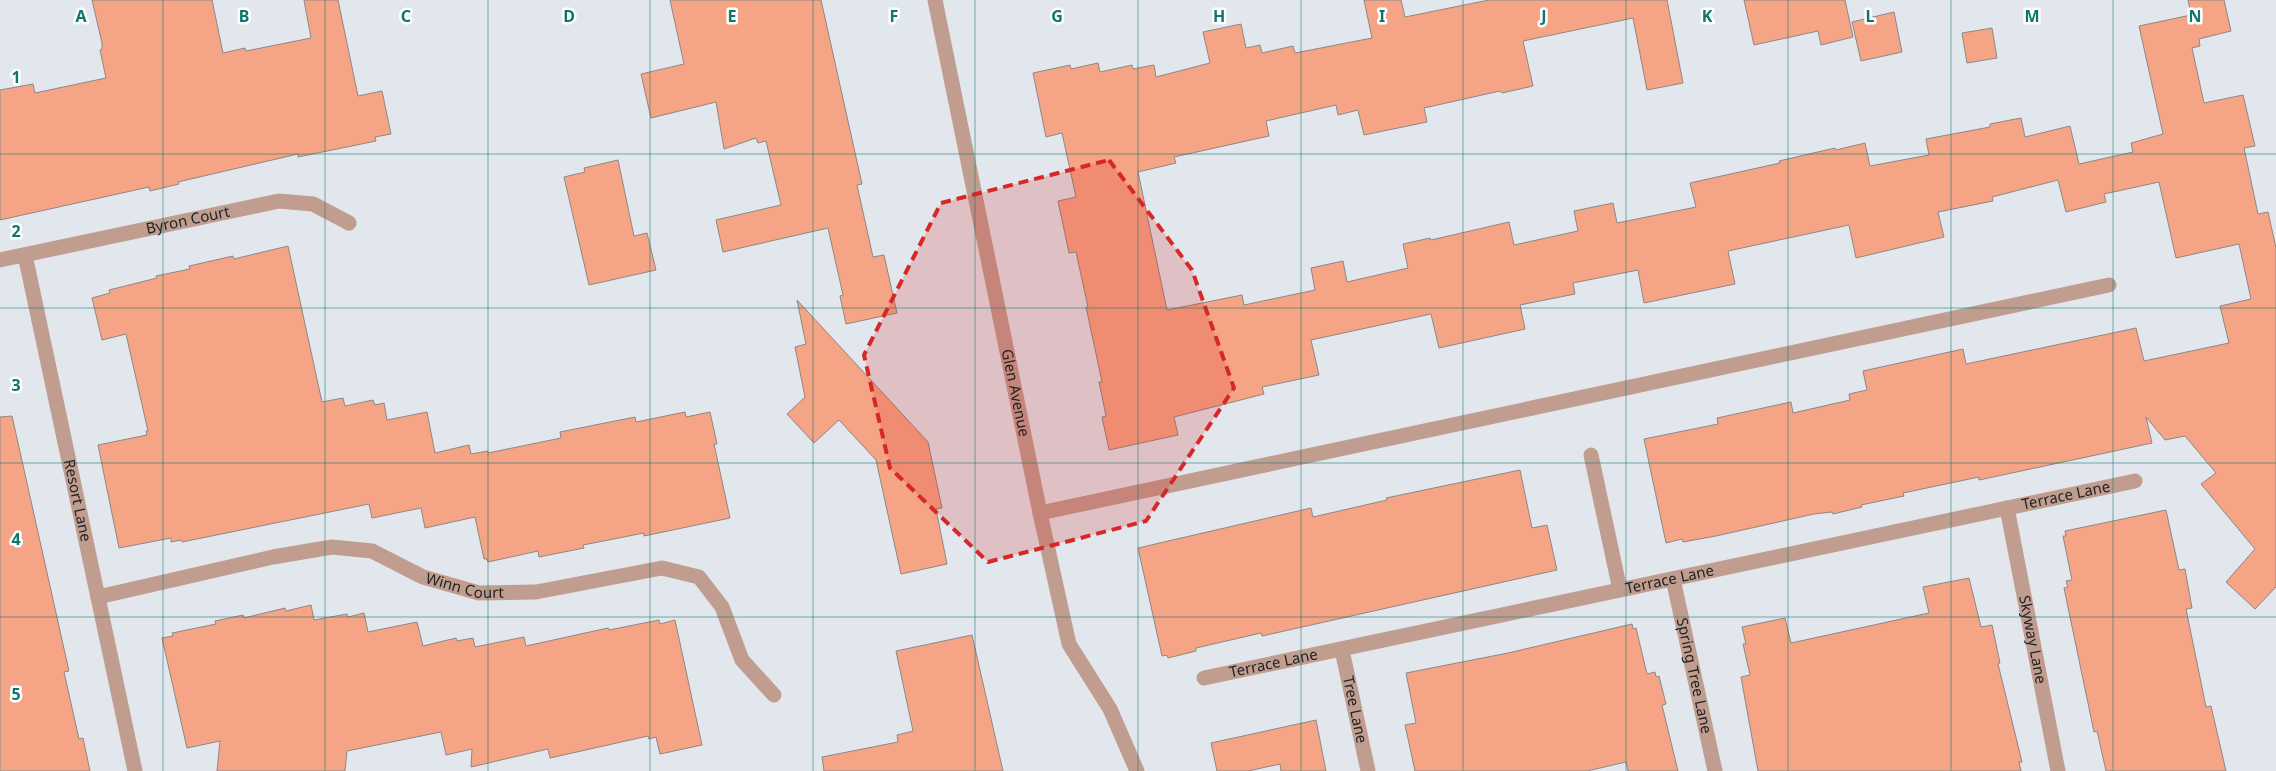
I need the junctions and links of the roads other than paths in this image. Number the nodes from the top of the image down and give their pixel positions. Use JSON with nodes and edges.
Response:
{"nodes":[{"id":1,"x":939,"y":1,"type":"edge"},
{"id":2,"x":349,"y":223,"type":"dead end"},
{"id":3,"x":25,"y":255,"type":"junction"},
{"id":4,"x":0,"y":260,"type":"edge"},
{"id":5,"x":2109,"y":285,"type":"dead end"},
{"id":6,"x":1591,"y":455,"type":"dead end"},
{"id":7,"x":2135,"y":481,"type":"dead end"},
{"id":8,"x":2007,"y":508,"type":"junction"},
{"id":9,"x":1040,"y":513,"type":"junction"},
{"id":10,"x":1673,"y":579,"type":"junction"},
{"id":11,"x":1620,"y":590,"type":"junction"},
{"id":12,"x":98,"y":597,"type":"junction"},
{"id":13,"x":1342,"y":650,"type":"junction"},
{"id":14,"x":1204,"y":678,"type":"dead end"},
{"id":15,"x":774,"y":695,"type":"dead end"},
{"id":16,"x":135,"y":771,"type":"edge"},
{"id":17,"x":1137,"y":771,"type":"edge"},
{"id":18,"x":1368,"y":771,"type":"edge"},
{"id":19,"x":1715,"y":771,"type":"edge"},
{"id":20,"x":2058,"y":771,"type":"edge"}],
"edges":[{"from":1,"to":9,"type":"street","name":"Glen Avenue"},
{"from":2,"to":3,"type":"street","name":"Byron Court"},
{"from":3,"to":4,"type":"street"},
{"from":3,"to":12,"type":"street","name":"Resort Lane"},
{"from":5,"to":9,"type":"street"},
{"from":6,"to":11,"type":"street"},
{"from":7,"to":8,"type":"street","name":"Terrace Lane"},
{"from":8,"to":10,"type":"street","name":"Terrace Lane"},
{"from":8,"to":20,"type":"street","name":"Skyway Lane"},
{"from":9,"to":17,"type":"street","name":"Glen Avenue"},
{"from":10,"to":11,"type":"street","name":"Terrace Lane"},
{"from":10,"to":19,"type":"street","name":"Spring Tree Lane"},
{"from":11,"to":13,"type":"street","name":"Terrace Lane"},
{"from":12,"to":15,"type":"street","name":"Winn Court"},
{"from":12,"to":16,"type":"street","name":"Resort Lane"},
{"from":13,"to":14,"type":"street","name":"Terrace Lane"},
{"from":13,"to":18,"type":"street","name":"Tree Lane"}]}
